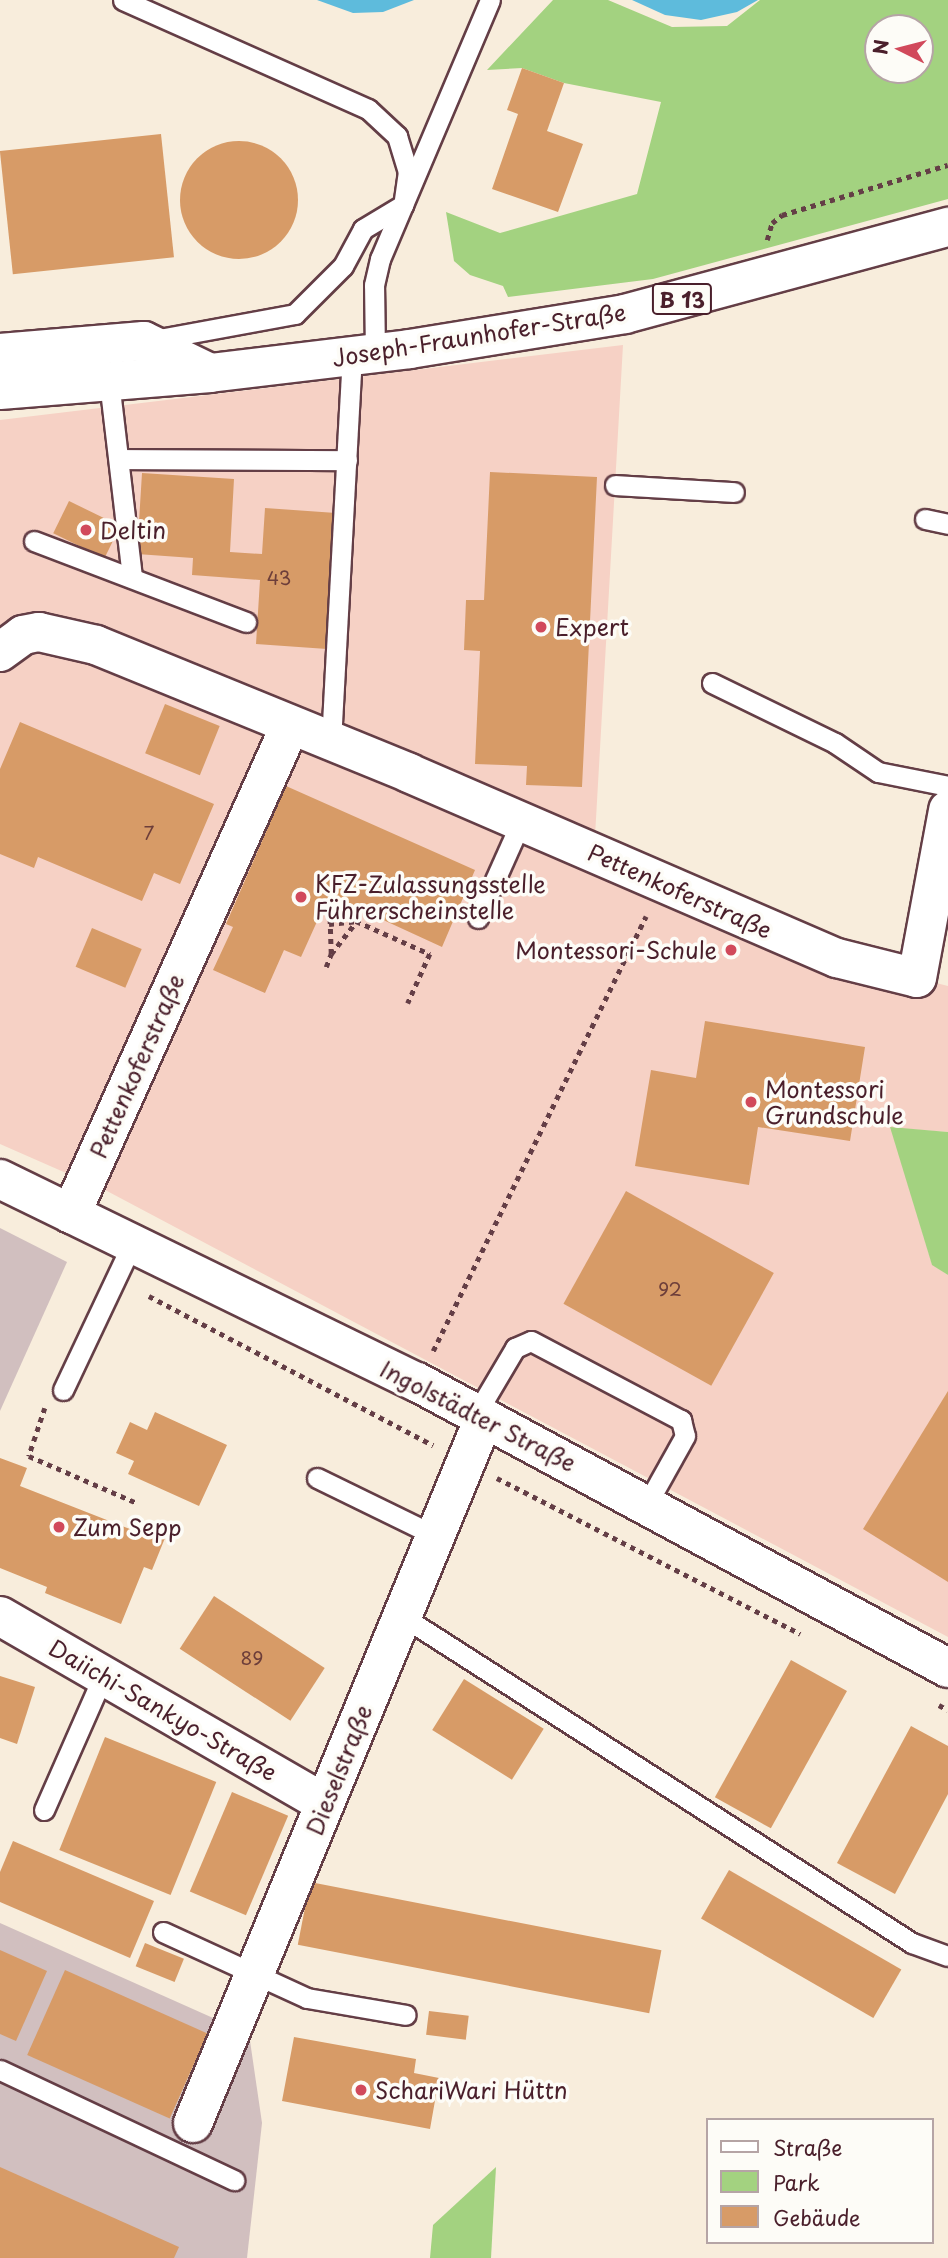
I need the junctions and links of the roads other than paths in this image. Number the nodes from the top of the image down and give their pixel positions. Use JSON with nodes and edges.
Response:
{"nodes":[{"id":1,"x":123,"y":0,"type":"edge"},
{"id":2,"x":490,"y":0,"type":"edge"},
{"id":3,"x":403,"y":205,"type":"junction"},
{"id":4,"x":948,"y":226,"type":"edge"},
{"id":5,"x":144,"y":341,"type":"junction"},
{"id":6,"x":364,"y":354,"type":"junction"},
{"id":7,"x":210,"y":373,"type":"junction"},
{"id":8,"x":3,"y":377,"type":"edge"},
{"id":9,"x":109,"y":382,"type":"junction"},
{"id":10,"x":118,"y":459,"type":"junction"},
{"id":11,"x":347,"y":460,"type":"junction"},
{"id":12,"x":615,"y":485,"type":"dead end"},
{"id":13,"x":734,"y":492,"type":"dead end"},
{"id":14,"x":925,"y":519,"type":"dead end"},
{"id":15,"x":948,"y":524,"type":"edge"},
{"id":16,"x":34,"y":541,"type":"dead end"},
{"id":17,"x":132,"y":578,"type":"junction"},
{"id":18,"x":246,"y":622,"type":"dead end"},
{"id":19,"x":0,"y":652,"type":"edge"},
{"id":20,"x":712,"y":683,"type":"dead end"},
{"id":21,"x":290,"y":726,"type":"junction"},
{"id":22,"x":331,"y":742,"type":"junction"},
{"id":23,"x":948,"y":786,"type":"edge"},
{"id":24,"x":948,"y":810,"type":"edge"},
{"id":25,"x":521,"y":822,"type":"junction"},
{"id":26,"x":478,"y":918,"type":"dead end"},
{"id":27,"x":0,"y":1179,"type":"edge"},
{"id":28,"x":71,"y":1214,"type":"junction"},
{"id":29,"x":132,"y":1244,"type":"junction"},
{"id":30,"x":62,"y":1390,"type":"road end"},
{"id":31,"x":480,"y":1416,"type":"junction"},
{"id":32,"x":317,"y":1478,"type":"dead end"},
{"id":33,"x":648,"y":1504,"type":"junction"},
{"id":34,"x":436,"y":1536,"type":"junction"},
{"id":35,"x":0,"y":1616,"type":"edge"},
{"id":36,"x":402,"y":1616,"type":"junction"},
{"id":37,"x":948,"y":1668,"type":"edge"},
{"id":38,"x":104,"y":1674,"type":"junction"},
{"id":39,"x":325,"y":1804,"type":"junction"},
{"id":40,"x":44,"y":1810,"type":"dead end"},
{"id":41,"x":163,"y":1931,"type":"dead end"},
{"id":42,"x":948,"y":1956,"type":"edge"},
{"id":43,"x":255,"y":1974,"type":"junction"},
{"id":44,"x":406,"y":2015,"type":"dead end"},
{"id":45,"x":0,"y":2070,"type":"edge"},
{"id":46,"x":186,"y":2138,"type":"junction"},
{"id":47,"x":234,"y":2180,"type":"dead end"}],
"edges":[{"from":1,"to":3,"type":"lane"},
{"from":2,"to":3,"type":"lane"},
{"from":3,"to":5,"type":"lane"},
{"from":3,"to":6,"type":"lane"},
{"from":4,"to":6,"type":"street","name":"Joseph-Fraunhofer-Straße","number":"B 13"},
{"from":5,"to":7,"type":"street"},
{"from":5,"to":8,"type":"street"},
{"from":6,"to":7,"type":"street","name":"Joseph-Fraunhofer-Straße","number":"B 13"},
{"from":6,"to":11,"type":"lane"},
{"from":7,"to":9,"type":"street","name":"Joseph-Fraunhofer-Straße","number":"B 13"},
{"from":8,"to":9,"type":"street","name":"Joseph-Fraunhofer-Straße","number":"B 13"},
{"from":9,"to":10,"type":"lane"},
{"from":10,"to":11,"type":"lane"},
{"from":10,"to":17,"type":"lane"},
{"from":11,"to":22,"type":"lane"},
{"from":12,"to":13,"type":"lane"},
{"from":14,"to":15,"type":"lane"},
{"from":16,"to":17,"type":"lane"},
{"from":17,"to":18,"type":"lane"},
{"from":19,"to":21,"type":"street","name":"Pettenkoferstraße"},
{"from":20,"to":23,"type":"lane"},
{"from":21,"to":22,"type":"street","name":"Pettenkoferstraße"},
{"from":21,"to":28,"type":"street","name":"Pettenkoferstraße"},
{"from":22,"to":25,"type":"street","name":"Pettenkoferstraße"},
{"from":24,"to":25,"type":"street","name":"Pettenkoferstraße"},
{"from":25,"to":26,"type":"lane"},
{"from":27,"to":28,"type":"street","name":"Ingolstädter Straße"},
{"from":28,"to":29,"type":"street","name":"Ingolstädter Straße"},
{"from":29,"to":30,"type":"lane"},
{"from":29,"to":31,"type":"street","name":"Ingolstädter Straße"},
{"from":31,"to":33,"type":"street","name":"Ingolstädter Straße"},
{"from":31,"to":33,"type":"lane"},
{"from":31,"to":34,"type":"street","name":"Dieselstraße"},
{"from":32,"to":34,"type":"lane"},
{"from":33,"to":37,"type":"street","name":"Ingolstädter Straße"},
{"from":34,"to":36,"type":"street","name":"Dieselstraße"},
{"from":35,"to":38,"type":"street","name":"Daiichi-Sankyo-Straße"},
{"from":36,"to":39,"type":"street","name":"Dieselstraße"},
{"from":36,"to":42,"type":"lane"},
{"from":38,"to":39,"type":"street","name":"Daiichi-Sankyo-Straße"},
{"from":38,"to":40,"type":"lane"},
{"from":39,"to":43,"type":"street","name":"Dieselstraße"},
{"from":41,"to":43,"type":"lane"},
{"from":43,"to":44,"type":"lane"},
{"from":43,"to":46,"type":"street","name":"Dieselstraße"},
{"from":45,"to":46,"type":"lane"},
{"from":46,"to":47,"type":"lane"}]}
